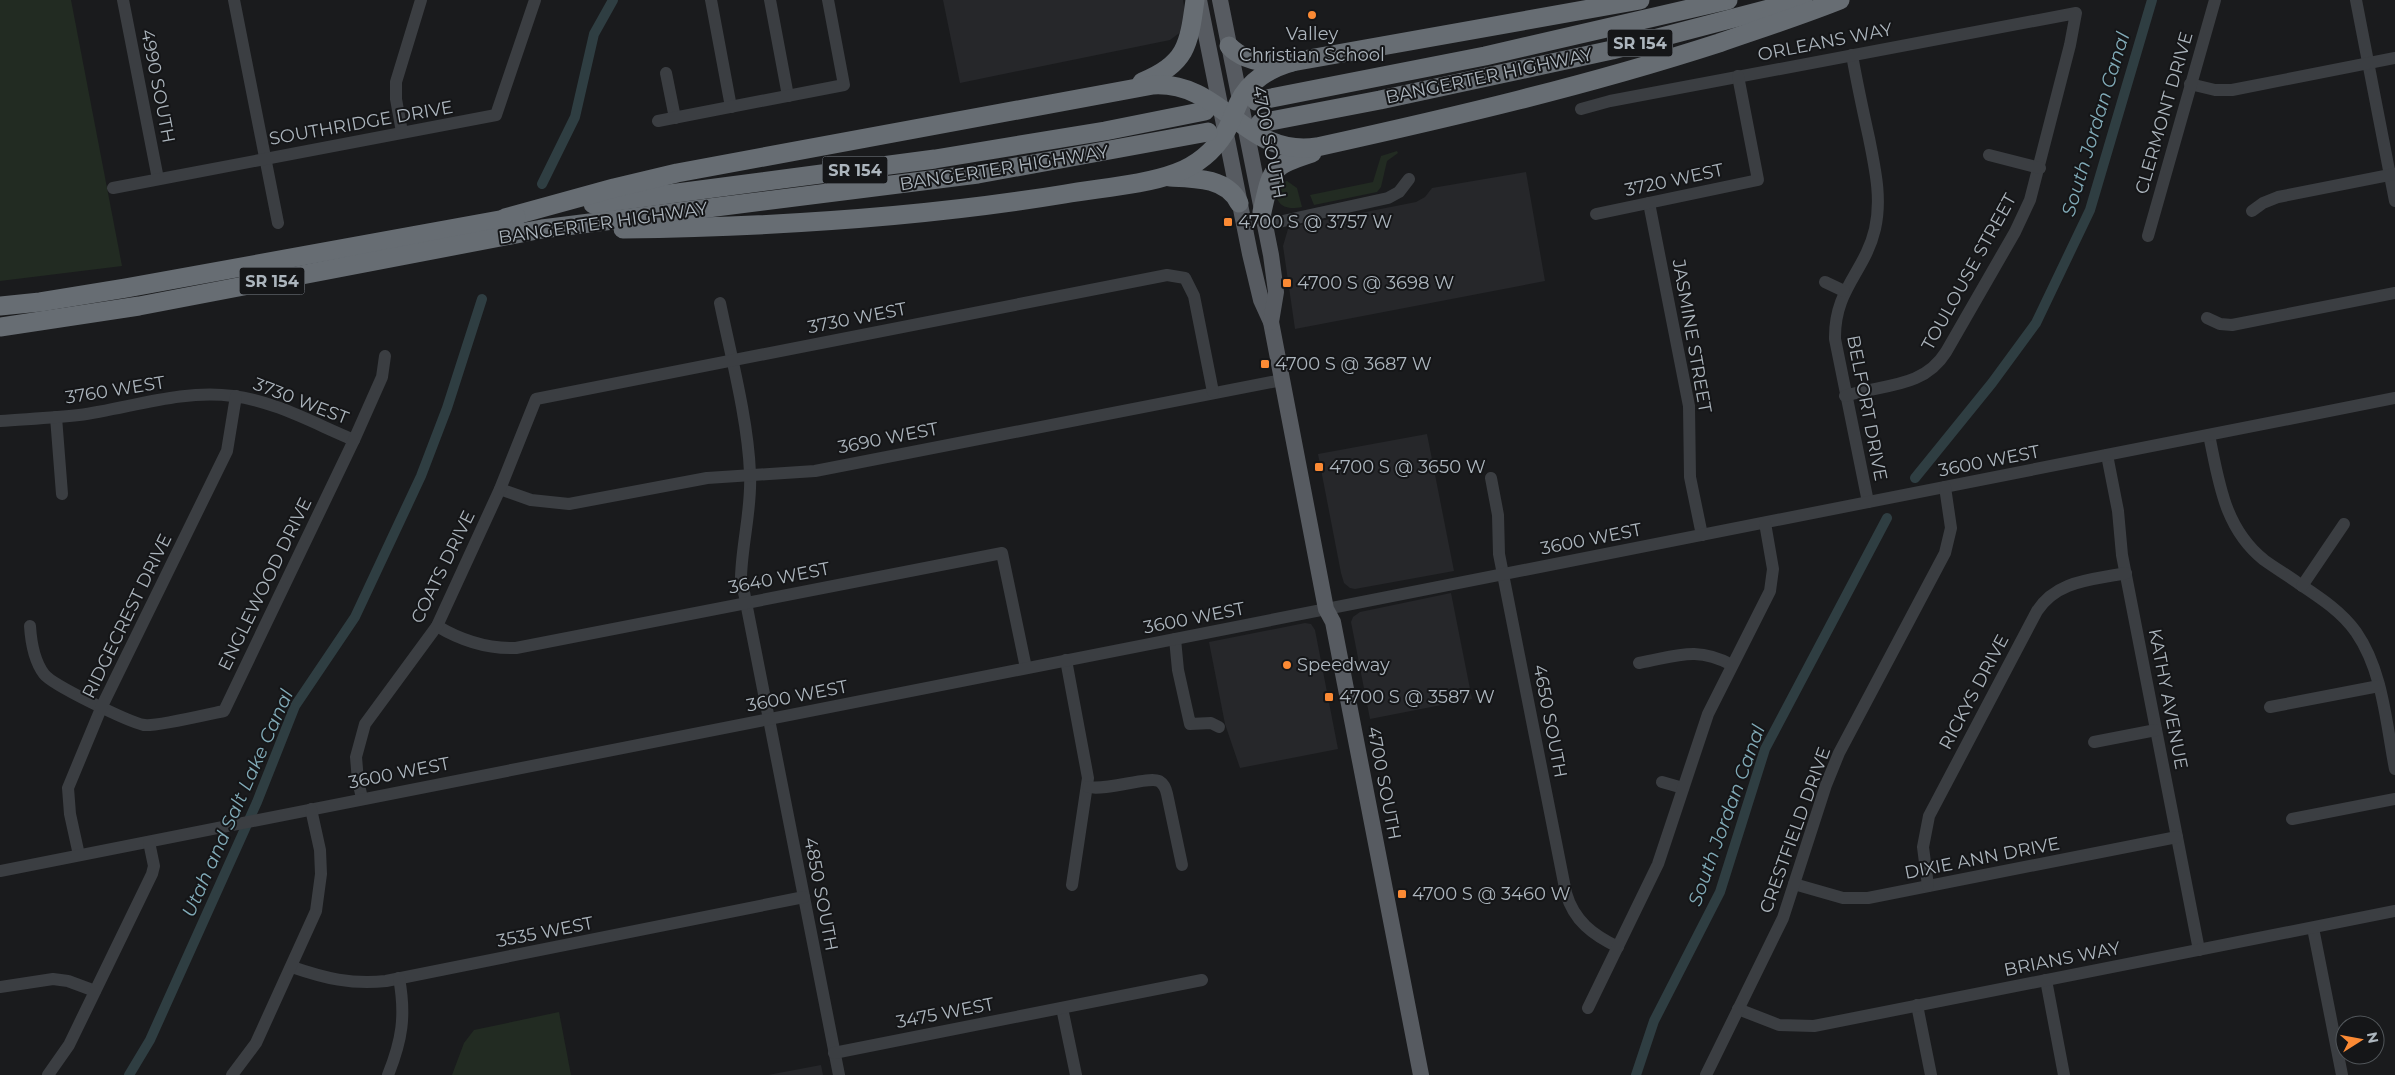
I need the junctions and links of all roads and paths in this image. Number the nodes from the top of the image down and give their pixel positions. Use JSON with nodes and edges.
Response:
{"nodes":[{"id":1,"x":123,"y":0,"type":"edge"},
{"id":2,"x":234,"y":0,"type":"edge"},
{"id":3,"x":421,"y":0,"type":"edge"},
{"id":4,"x":536,"y":0,"type":"edge"},
{"id":5,"x":711,"y":0,"type":"edge"},
{"id":6,"x":770,"y":0,"type":"edge"},
{"id":7,"x":828,"y":0,"type":"edge"},
{"id":8,"x":1195,"y":0,"type":"edge"},
{"id":9,"x":1199,"y":0,"type":"edge"},
{"id":10,"x":1220,"y":0,"type":"edge"},
{"id":11,"x":1640,"y":0,"type":"edge"},
{"id":12,"x":1728,"y":0,"type":"edge"},
{"id":13,"x":1803,"y":0,"type":"edge"},
{"id":14,"x":1840,"y":0,"type":"edge"},
{"id":15,"x":2215,"y":0,"type":"edge"},
{"id":16,"x":2356,"y":0,"type":"edge"},
{"id":17,"x":2076,"y":13,"type":"joint"},
{"id":18,"x":1229,"y":46,"type":"junction"},
{"id":19,"x":1852,"y":55,"type":"junction"},
{"id":20,"x":2395,"y":58,"type":"edge"},
{"id":21,"x":1292,"y":62,"type":"junction"},
{"id":22,"x":2368,"y":63,"type":"junction"},
{"id":23,"x":666,"y":73,"type":"dead end"},
{"id":24,"x":1738,"y":76,"type":"junction"},
{"id":25,"x":2190,"y":84,"type":"junction"},
{"id":26,"x":1123,"y":89,"type":"junction"},
{"id":27,"x":788,"y":96,"type":"junction"},
{"id":28,"x":731,"y":107,"type":"junction"},
{"id":29,"x":1582,"y":109,"type":"dead end"},
{"id":30,"x":1232,"y":117,"type":"junction"},
{"id":31,"x":675,"y":118,"type":"junction"},
{"id":32,"x":658,"y":121,"type":"dead end"},
{"id":33,"x":402,"y":132,"type":"junction"},
{"id":34,"x":1341,"y":141,"type":"junction"},
{"id":35,"x":1989,"y":155,"type":"dead end"},
{"id":36,"x":265,"y":158,"type":"junction"},
{"id":37,"x":2040,"y":168,"type":"junction"},
{"id":38,"x":2392,"y":174,"type":"edge"},
{"id":39,"x":1156,"y":178,"type":"junction"},
{"id":40,"x":158,"y":179,"type":"junction"},
{"id":41,"x":1409,"y":179,"type":"dead end"},
{"id":42,"x":113,"y":188,"type":"dead end"},
{"id":43,"x":2395,"y":201,"type":"edge"},
{"id":44,"x":1239,"y":202,"type":"junction"},
{"id":45,"x":1649,"y":203,"type":"junction"},
{"id":46,"x":2252,"y":211,"type":"dead end"},
{"id":47,"x":1596,"y":214,"type":"dead end"},
{"id":48,"x":505,"y":218,"type":"junction"},
{"id":49,"x":1264,"y":219,"type":"junction"},
{"id":50,"x":278,"y":223,"type":"dead end"},
{"id":51,"x":542,"y":229,"type":"junction"},
{"id":52,"x":2148,"y":236,"type":"dead end"},
{"id":53,"x":1825,"y":282,"type":"dead end"},
{"id":54,"x":1844,"y":291,"type":"junction"},
{"id":55,"x":2395,"y":293,"type":"edge"},
{"id":56,"x":720,"y":303,"type":"dead end"},
{"id":57,"x":0,"y":306,"type":"edge"},
{"id":58,"x":2206,"y":318,"type":"dead end"},
{"id":59,"x":1271,"y":322,"type":"junction"},
{"id":60,"x":0,"y":327,"type":"edge"},
{"id":61,"x":385,"y":356,"type":"dead end"},
{"id":62,"x":731,"y":360,"type":"junction"},
{"id":63,"x":1282,"y":380,"type":"junction"},
{"id":64,"x":1213,"y":392,"type":"junction"},
{"id":65,"x":236,"y":396,"type":"junction"},
{"id":66,"x":1845,"y":396,"type":"junction"},
{"id":67,"x":2395,"y":398,"type":"edge"},
{"id":68,"x":536,"y":399,"type":"joint"},
{"id":69,"x":56,"y":417,"type":"junction"},
{"id":70,"x":0,"y":421,"type":"edge"},
{"id":71,"x":2209,"y":435,"type":"junction"},
{"id":72,"x":354,"y":440,"type":"junction"},
{"id":73,"x":2107,"y":455,"type":"junction"},
{"id":74,"x":750,"y":475,"type":"junction"},
{"id":75,"x":1491,"y":478,"type":"dead end"},
{"id":76,"x":1945,"y":487,"type":"junction"},
{"id":77,"x":500,"y":489,"type":"junction"},
{"id":78,"x":62,"y":494,"type":"dead end"},
{"id":79,"x":1868,"y":502,"type":"junction"},
{"id":80,"x":1765,"y":523,"type":"junction"},
{"id":81,"x":2344,"y":524,"type":"dead end"},
{"id":82,"x":1702,"y":535,"type":"junction"},
{"id":83,"x":2126,"y":573,"type":"junction"},
{"id":84,"x":1503,"y":574,"type":"junction"},
{"id":85,"x":2302,"y":586,"type":"junction"},
{"id":86,"x":746,"y":602,"type":"junction"},
{"id":87,"x":1326,"y":609,"type":"junction"},
{"id":88,"x":30,"y":626,"type":"dead end"},
{"id":89,"x":437,"y":626,"type":"junction"},
{"id":90,"x":1175,"y":639,"type":"junction"},
{"id":91,"x":1066,"y":660,"type":"junction"},
{"id":92,"x":1639,"y":663,"type":"dead end"},
{"id":93,"x":1732,"y":666,"type":"junction"},
{"id":94,"x":1026,"y":668,"type":"junction"},
{"id":95,"x":2379,"y":686,"type":"junction"},
{"id":96,"x":102,"y":706,"type":"junction"},
{"id":97,"x":2270,"y":707,"type":"dead end"},
{"id":98,"x":769,"y":719,"type":"junction"},
{"id":99,"x":1219,"y":727,"type":"dead end"},
{"id":100,"x":2156,"y":730,"type":"junction"},
{"id":101,"x":2094,"y":742,"type":"dead end"},
{"id":102,"x":2395,"y":769,"type":"edge"},
{"id":103,"x":1662,"y":782,"type":"dead end"},
{"id":104,"x":1088,"y":787,"type":"junction"},
{"id":105,"x":1683,"y":788,"type":"junction"},
{"id":106,"x":362,"y":798,"type":"junction"},
{"id":107,"x":2395,"y":799,"type":"edge"},
{"id":108,"x":311,"y":809,"type":"junction"},
{"id":109,"x":2292,"y":819,"type":"dead end"},
{"id":110,"x":2177,"y":837,"type":"junction"},
{"id":111,"x":149,"y":842,"type":"junction"},
{"id":112,"x":79,"y":855,"type":"junction"},
{"id":113,"x":1182,"y":865,"type":"dead end"},
{"id":114,"x":0,"y":871,"type":"edge"},
{"id":115,"x":1794,"y":884,"type":"junction"},
{"id":116,"x":1072,"y":885,"type":"dead end"},
{"id":117,"x":1928,"y":886,"type":"junction"},
{"id":118,"x":804,"y":897,"type":"junction"},
{"id":119,"x":2395,"y":912,"type":"edge"},
{"id":120,"x":2313,"y":928,"type":"junction"},
{"id":121,"x":1618,"y":947,"type":"junction"},
{"id":122,"x":2199,"y":950,"type":"junction"},
{"id":123,"x":292,"y":967,"type":"junction"},
{"id":124,"x":400,"y":978,"type":"junction"},
{"id":125,"x":1202,"y":980,"type":"dead end"},
{"id":126,"x":2046,"y":980,"type":"junction"},
{"id":127,"x":0,"y":988,"type":"edge"},
{"id":128,"x":95,"y":991,"type":"junction"},
{"id":129,"x":1917,"y":1005,"type":"junction"},
{"id":130,"x":1062,"y":1008,"type":"junction"},
{"id":131,"x":1588,"y":1008,"type":"dead end"},
{"id":132,"x":1738,"y":1009,"type":"junction"},
{"id":133,"x":834,"y":1052,"type":"junction"},
{"id":134,"x":48,"y":1075,"type":"edge"},
{"id":135,"x":232,"y":1075,"type":"edge"},
{"id":136,"x":388,"y":1075,"type":"edge"},
{"id":137,"x":839,"y":1075,"type":"edge"},
{"id":138,"x":1076,"y":1075,"type":"edge"},
{"id":139,"x":1422,"y":1075,"type":"edge"},
{"id":140,"x":1706,"y":1075,"type":"edge"},
{"id":141,"x":1931,"y":1075,"type":"edge"},
{"id":142,"x":2064,"y":1075,"type":"edge"},
{"id":143,"x":2342,"y":1075,"type":"edge"}],
"edges":[{"from":1,"to":40,"type":"street","name":"4990 SOUTH"},
{"from":2,"to":36,"type":"street"},
{"from":3,"to":33,"type":"street"},
{"from":4,"to":33,"type":"street","name":"SOUTHRIDGE DRIVE"},
{"from":5,"to":28,"type":"street"},
{"from":6,"to":27,"type":"street"},
{"from":7,"to":27,"type":"street"},
{"from":8,"to":26,"type":"highway"},
{"from":9,"to":30,"type":"main road","name":"4700 SOUTH"},
{"from":10,"to":18,"type":"main road","name":"4700 SOUTH"},
{"from":11,"to":21,"type":"highway"},
{"from":12,"to":30,"type":"highway","name":"BANGERTER HIGHWAY","number":"SR 154"},
{"from":13,"to":30,"type":"highway","name":"BANGERTER HIGHWAY","number":"SR 154"},
{"from":14,"to":34,"type":"highway"},
{"from":15,"to":25,"type":"street","name":"CLERMONT DRIVE"},
{"from":16,"to":22,"type":"street"},
{"from":17,"to":19,"type":"street","name":"ORLEANS WAY"},
{"from":17,"to":37,"type":"street","name":"TOULOUSE STREET"},
{"from":18,"to":21,"type":"highway"},
{"from":18,"to":30,"type":"main road","name":"4700 SOUTH"},
{"from":19,"to":24,"type":"street","name":"ORLEANS WAY"},
{"from":19,"to":54,"type":"street","name":"BELFORT DRIVE"},
{"from":20,"to":22,"type":"street"},
{"from":21,"to":30,"type":"highway"},
{"from":22,"to":25,"type":"street"},
{"from":22,"to":38,"type":"street"},
{"from":23,"to":31,"type":"street"},
{"from":24,"to":29,"type":"street","name":"ORLEANS WAY"},
{"from":24,"to":45,"type":"street","name":"3720 WEST"},
{"from":25,"to":52,"type":"street","name":"CLERMONT DRIVE"},
{"from":26,"to":30,"type":"highway"},
{"from":26,"to":48,"type":"highway"},
{"from":27,"to":28,"type":"street"},
{"from":28,"to":31,"type":"street"},
{"from":30,"to":34,"type":"highway"},
{"from":30,"to":39,"type":"highway"},
{"from":30,"to":44,"type":"main road","name":"4700 SOUTH"},
{"from":30,"to":48,"type":"highway","name":"BANGERTER HIGHWAY","number":"SR 154"},
{"from":30,"to":49,"type":"main road","name":"4700 SOUTH"},
{"from":30,"to":51,"type":"highway","name":"BANGERTER HIGHWAY","number":"SR 154"},
{"from":31,"to":32,"type":"street"},
{"from":33,"to":36,"type":"street","name":"SOUTHRIDGE DRIVE"},
{"from":34,"to":49,"type":"highway"},
{"from":35,"to":37,"type":"street"},
{"from":36,"to":40,"type":"street","name":"SOUTHRIDGE DRIVE"},
{"from":36,"to":50,"type":"street"},
{"from":37,"to":66,"type":"street","name":"TOULOUSE STREET"},
{"from":38,"to":43,"type":"street"},
{"from":38,"to":46,"type":"street"},
{"from":39,"to":44,"type":"highway"},
{"from":39,"to":51,"type":"highway"},
{"from":40,"to":42,"type":"street","name":"SOUTHRIDGE DRIVE"},
{"from":41,"to":49,"type":"street"},
{"from":44,"to":59,"type":"main road","name":"4700 SOUTH"},
{"from":45,"to":47,"type":"street","name":"3720 WEST"},
{"from":45,"to":82,"type":"street","name":"JASMINE STREET"},
{"from":48,"to":57,"type":"highway","name":"BANGERTER HIGHWAY","number":"SR 154"},
{"from":49,"to":59,"type":"main road","name":"4700 SOUTH"},
{"from":51,"to":60,"type":"highway","name":"BANGERTER HIGHWAY","number":"SR 154"},
{"from":53,"to":54,"type":"street"},
{"from":54,"to":66,"type":"street","name":"BELFORT DRIVE"},
{"from":55,"to":58,"type":"street"},
{"from":56,"to":62,"type":"street","name":"4850 SOUTH"},
{"from":59,"to":63,"type":"main road","name":"4700 SOUTH"},
{"from":61,"to":72,"type":"street","name":"ENGLEWOOD DRIVE"},
{"from":62,"to":64,"type":"street","name":"3730 WEST"},
{"from":62,"to":68,"type":"street","name":"3730 WEST"},
{"from":62,"to":74,"type":"street","name":"4850 SOUTH"},
{"from":63,"to":64,"type":"street","name":"3690 WEST"},
{"from":63,"to":87,"type":"main road","name":"4700 SOUTH"},
{"from":64,"to":74,"type":"street","name":"3690 WEST"},
{"from":65,"to":69,"type":"street","name":"3760 WEST"},
{"from":65,"to":72,"type":"street","name":"3730 WEST"},
{"from":65,"to":96,"type":"street","name":"RIDGECREST DRIVE"},
{"from":66,"to":79,"type":"street","name":"BELFORT DRIVE"},
{"from":67,"to":71,"type":"street","name":"3600 WEST"},
{"from":68,"to":77,"type":"street","name":"COATS DRIVE"},
{"from":69,"to":70,"type":"street","name":"3760 WEST"},
{"from":69,"to":78,"type":"street"},
{"from":71,"to":73,"type":"street","name":"3600 WEST"},
{"from":71,"to":85,"type":"street"},
{"from":72,"to":96,"type":"street","name":"ENGLEWOOD DRIVE"},
{"from":73,"to":76,"type":"street","name":"3600 WEST"},
{"from":73,"to":83,"type":"street","name":"KATHY AVENUE"},
{"from":74,"to":77,"type":"street","name":"3690 WEST"},
{"from":74,"to":86,"type":"street","name":"4850 SOUTH"},
{"from":75,"to":84,"type":"street","name":"4650 SOUTH"},
{"from":76,"to":79,"type":"street","name":"3600 WEST"},
{"from":76,"to":115,"type":"street","name":"CRESTFIELD DRIVE"},
{"from":77,"to":89,"type":"street","name":"COATS DRIVE"},
{"from":79,"to":80,"type":"street","name":"3600 WEST"},
{"from":80,"to":82,"type":"street","name":"3600 WEST"},
{"from":80,"to":93,"type":"street"},
{"from":81,"to":85,"type":"street"},
{"from":82,"to":84,"type":"street","name":"3600 WEST"},
{"from":83,"to":100,"type":"street","name":"KATHY AVENUE"},
{"from":83,"to":117,"type":"street","name":"RICKYS DRIVE"},
{"from":84,"to":87,"type":"street","name":"3600 WEST"},
{"from":84,"to":121,"type":"street","name":"4650 SOUTH"},
{"from":85,"to":95,"type":"street"},
{"from":86,"to":89,"type":"street","name":"3640 WEST"},
{"from":86,"to":94,"type":"street","name":"3640 WEST"},
{"from":86,"to":98,"type":"street","name":"4850 SOUTH"},
{"from":87,"to":90,"type":"street","name":"3600 WEST"},
{"from":87,"to":139,"type":"main road","name":"4700 SOUTH"},
{"from":88,"to":96,"type":"street"},
{"from":89,"to":106,"type":"street","name":"COATS DRIVE"},
{"from":90,"to":91,"type":"street","name":"3600 WEST"},
{"from":90,"to":99,"type":"street"},
{"from":91,"to":94,"type":"street","name":"3600 WEST"},
{"from":91,"to":104,"type":"street"},
{"from":92,"to":93,"type":"street"},
{"from":93,"to":105,"type":"street"},
{"from":94,"to":98,"type":"street","name":"3600 WEST"},
{"from":95,"to":97,"type":"street"},
{"from":95,"to":102,"type":"street"},
{"from":96,"to":112,"type":"street","name":"RIDGECREST DRIVE"},
{"from":98,"to":106,"type":"street","name":"3600 WEST"},
{"from":98,"to":118,"type":"street","name":"4850 SOUTH"},
{"from":100,"to":101,"type":"street"},
{"from":100,"to":110,"type":"street","name":"KATHY AVENUE"},
{"from":103,"to":105,"type":"street"},
{"from":104,"to":113,"type":"street"},
{"from":104,"to":116,"type":"street"},
{"from":105,"to":121,"type":"street"},
{"from":106,"to":108,"type":"street","name":"3600 WEST"},
{"from":107,"to":109,"type":"street"},
{"from":108,"to":111,"type":"street","name":"3600 WEST"},
{"from":108,"to":123,"type":"street"},
{"from":110,"to":117,"type":"street","name":"DIXIE ANN DRIVE"},
{"from":110,"to":122,"type":"street","name":"KATHY AVENUE"},
{"from":111,"to":112,"type":"street","name":"3600 WEST"},
{"from":111,"to":128,"type":"street"},
{"from":112,"to":114,"type":"street","name":"3600 WEST"},
{"from":115,"to":117,"type":"street","name":"DIXIE ANN DRIVE"},
{"from":115,"to":132,"type":"street","name":"CRESTFIELD DRIVE"},
{"from":118,"to":124,"type":"street","name":"3535 WEST"},
{"from":118,"to":133,"type":"street","name":"4850 SOUTH"},
{"from":119,"to":120,"type":"street","name":"BRIANS WAY"},
{"from":120,"to":122,"type":"street","name":"BRIANS WAY"},
{"from":120,"to":143,"type":"street"},
{"from":121,"to":131,"type":"street"},
{"from":122,"to":126,"type":"street","name":"BRIANS WAY"},
{"from":123,"to":124,"type":"street","name":"3535 WEST"},
{"from":123,"to":135,"type":"street"},
{"from":124,"to":136,"type":"street"},
{"from":125,"to":130,"type":"street","name":"3475 WEST"},
{"from":126,"to":129,"type":"street","name":"BRIANS WAY"},
{"from":126,"to":142,"type":"street"},
{"from":127,"to":128,"type":"street"},
{"from":128,"to":134,"type":"street"},
{"from":129,"to":132,"type":"street","name":"BRIANS WAY"},
{"from":129,"to":141,"type":"street"},
{"from":130,"to":133,"type":"street","name":"3475 WEST"},
{"from":130,"to":138,"type":"street"},
{"from":132,"to":140,"type":"street","name":"CRESTFIELD DRIVE"},
{"from":133,"to":137,"type":"street","name":"4850 SOUTH"}]}
